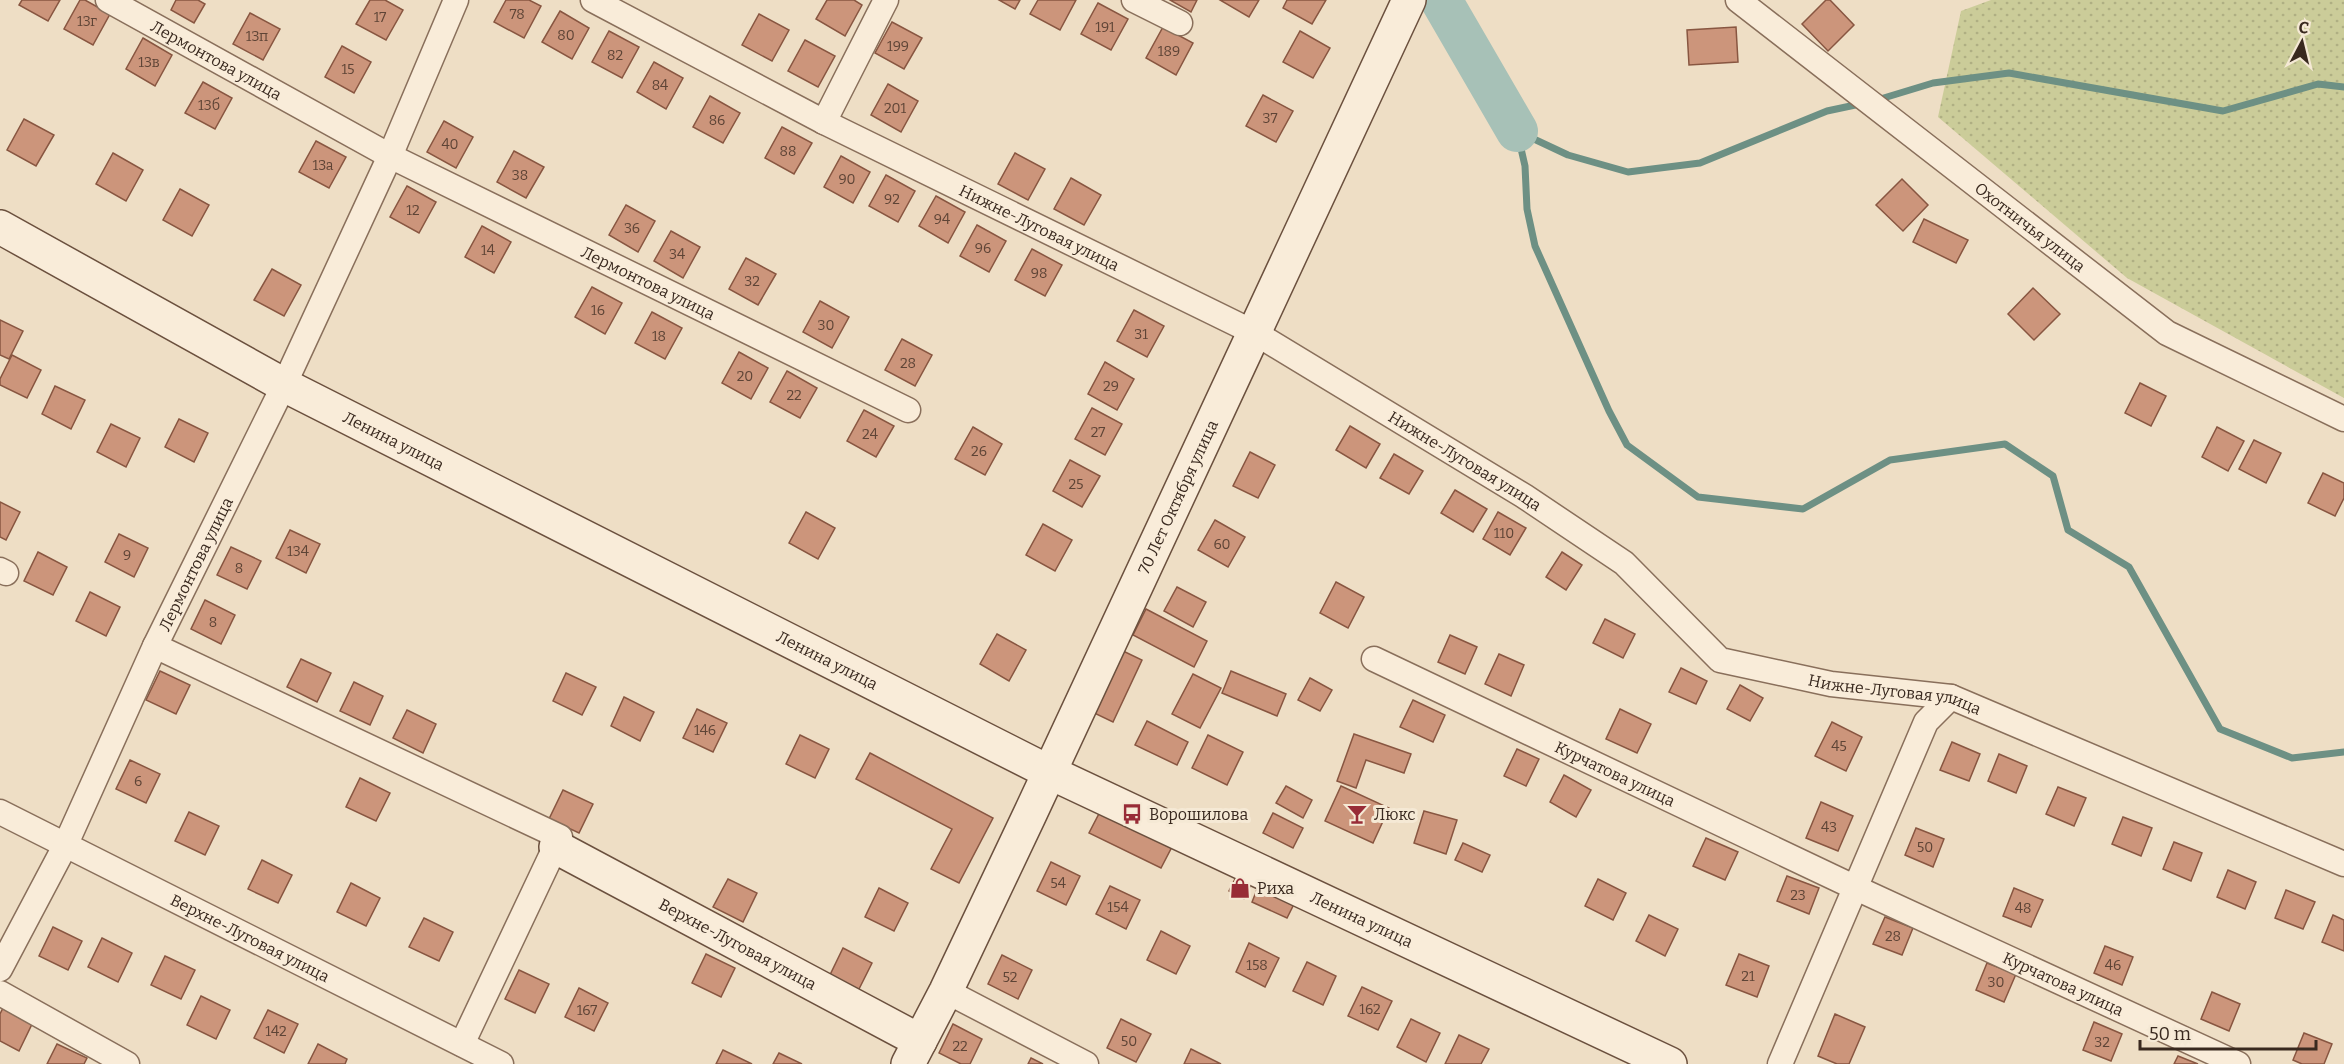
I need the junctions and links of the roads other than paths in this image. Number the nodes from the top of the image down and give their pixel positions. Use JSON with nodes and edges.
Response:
{"nodes":[{"id":1,"x":108,"y":0,"type":"edge"},
{"id":2,"x":456,"y":0,"type":"edge"},
{"id":3,"x":593,"y":0,"type":"edge"},
{"id":4,"x":886,"y":0,"type":"edge"},
{"id":5,"x":1134,"y":0,"type":"edge"},
{"id":6,"x":1738,"y":0,"type":"edge"},
{"id":7,"x":1403,"y":12,"type":"edge"},
{"id":8,"x":1180,"y":23,"type":"dead end"},
{"id":9,"x":824,"y":122,"type":"junction"},
{"id":10,"x":390,"y":156,"type":"junction"},
{"id":11,"x":0,"y":227,"type":"edge"},
{"id":12,"x":1255,"y":333,"type":"junction"},
{"id":13,"x":284,"y":385,"type":"junction"},
{"id":14,"x":908,"y":410,"type":"dead end"},
{"id":15,"x":2344,"y":419,"type":"edge"},
{"id":16,"x":155,"y":646,"type":"junction"},
{"id":17,"x":1374,"y":659,"type":"dead end"},
{"id":18,"x":1951,"y":697,"type":"junction"},
{"id":19,"x":1049,"y":772,"type":"junction"},
{"id":20,"x":0,"y":812,"type":"edge"},
{"id":21,"x":558,"y":842,"type":"junction"},
{"id":22,"x":65,"y":846,"type":"junction"},
{"id":23,"x":2344,"y":864,"type":"edge"},
{"id":24,"x":1856,"y":888,"type":"junction"},
{"id":25,"x":0,"y":969,"type":"edge"},
{"id":26,"x":946,"y":991,"type":"junction"},
{"id":27,"x":0,"y":993,"type":"edge"},
{"id":28,"x":462,"y":1044,"type":"junction"},
{"id":29,"x":914,"y":1053,"type":"edge"},
{"id":30,"x":128,"y":1064,"type":"edge"},
{"id":31,"x":501,"y":1064,"type":"edge"},
{"id":32,"x":1086,"y":1064,"type":"edge"},
{"id":33,"x":1670,"y":1064,"type":"edge"},
{"id":34,"x":1780,"y":1064,"type":"edge"},
{"id":35,"x":2238,"y":1064,"type":"edge"}],
"edges":[{"from":1,"to":10,"type":"street","name":"Лермонтова улица"},
{"from":2,"to":10,"type":"street","name":"Лермонтова улица"},
{"from":3,"to":9,"type":"street","name":"Нижне-Луговая улица"},
{"from":4,"to":9,"type":"street"},
{"from":5,"to":8,"type":"street"},
{"from":6,"to":15,"type":"street","name":"Охотничья улица"},
{"from":7,"to":12,"type":"main road","name":"70 Лет Октября улица"},
{"from":9,"to":12,"type":"street","name":"Нижне-Луговая улица"},
{"from":10,"to":13,"type":"street","name":"Лермонтова улица"},
{"from":10,"to":14,"type":"street","name":"Лермонтова улица"},
{"from":11,"to":13,"type":"main road","name":"Ленина улица"},
{"from":12,"to":18,"type":"street","name":"Нижне-Луговая улица"},
{"from":12,"to":19,"type":"main road","name":"70 Лет Октября улица"},
{"from":13,"to":16,"type":"street","name":"Лермонтова улица"},
{"from":13,"to":19,"type":"main road","name":"Ленина улица"},
{"from":16,"to":21,"type":"street","name":"Верхне-Луговая улица"},
{"from":16,"to":22,"type":"street","name":"Лермонтова улица"},
{"from":17,"to":24,"type":"street","name":"Курчатова улица"},
{"from":18,"to":23,"type":"street","name":"Нижне-Луговая улица"},
{"from":18,"to":24,"type":"street"},
{"from":19,"to":26,"type":"main road","name":"70 Лет Октября улица"},
{"from":19,"to":33,"type":"main road","name":"Ленина улица"},
{"from":20,"to":22,"type":"street","name":"Верхне-Луговая улица"},
{"from":21,"to":28,"type":"street"},
{"from":21,"to":29,"type":"main road","name":"Верхне-Луговая улица"},
{"from":22,"to":25,"type":"street","name":"Лермонтова улица"},
{"from":22,"to":28,"type":"street","name":"Верхне-Луговая улица"},
{"from":24,"to":34,"type":"street"},
{"from":24,"to":35,"type":"street","name":"Курчатова улица"},
{"from":26,"to":29,"type":"main road","name":"70 Лет Октября улица"},
{"from":26,"to":32,"type":"street"},
{"from":27,"to":30,"type":"street"},
{"from":28,"to":31,"type":"street","name":"Верхне-Луговая улица"}]}
